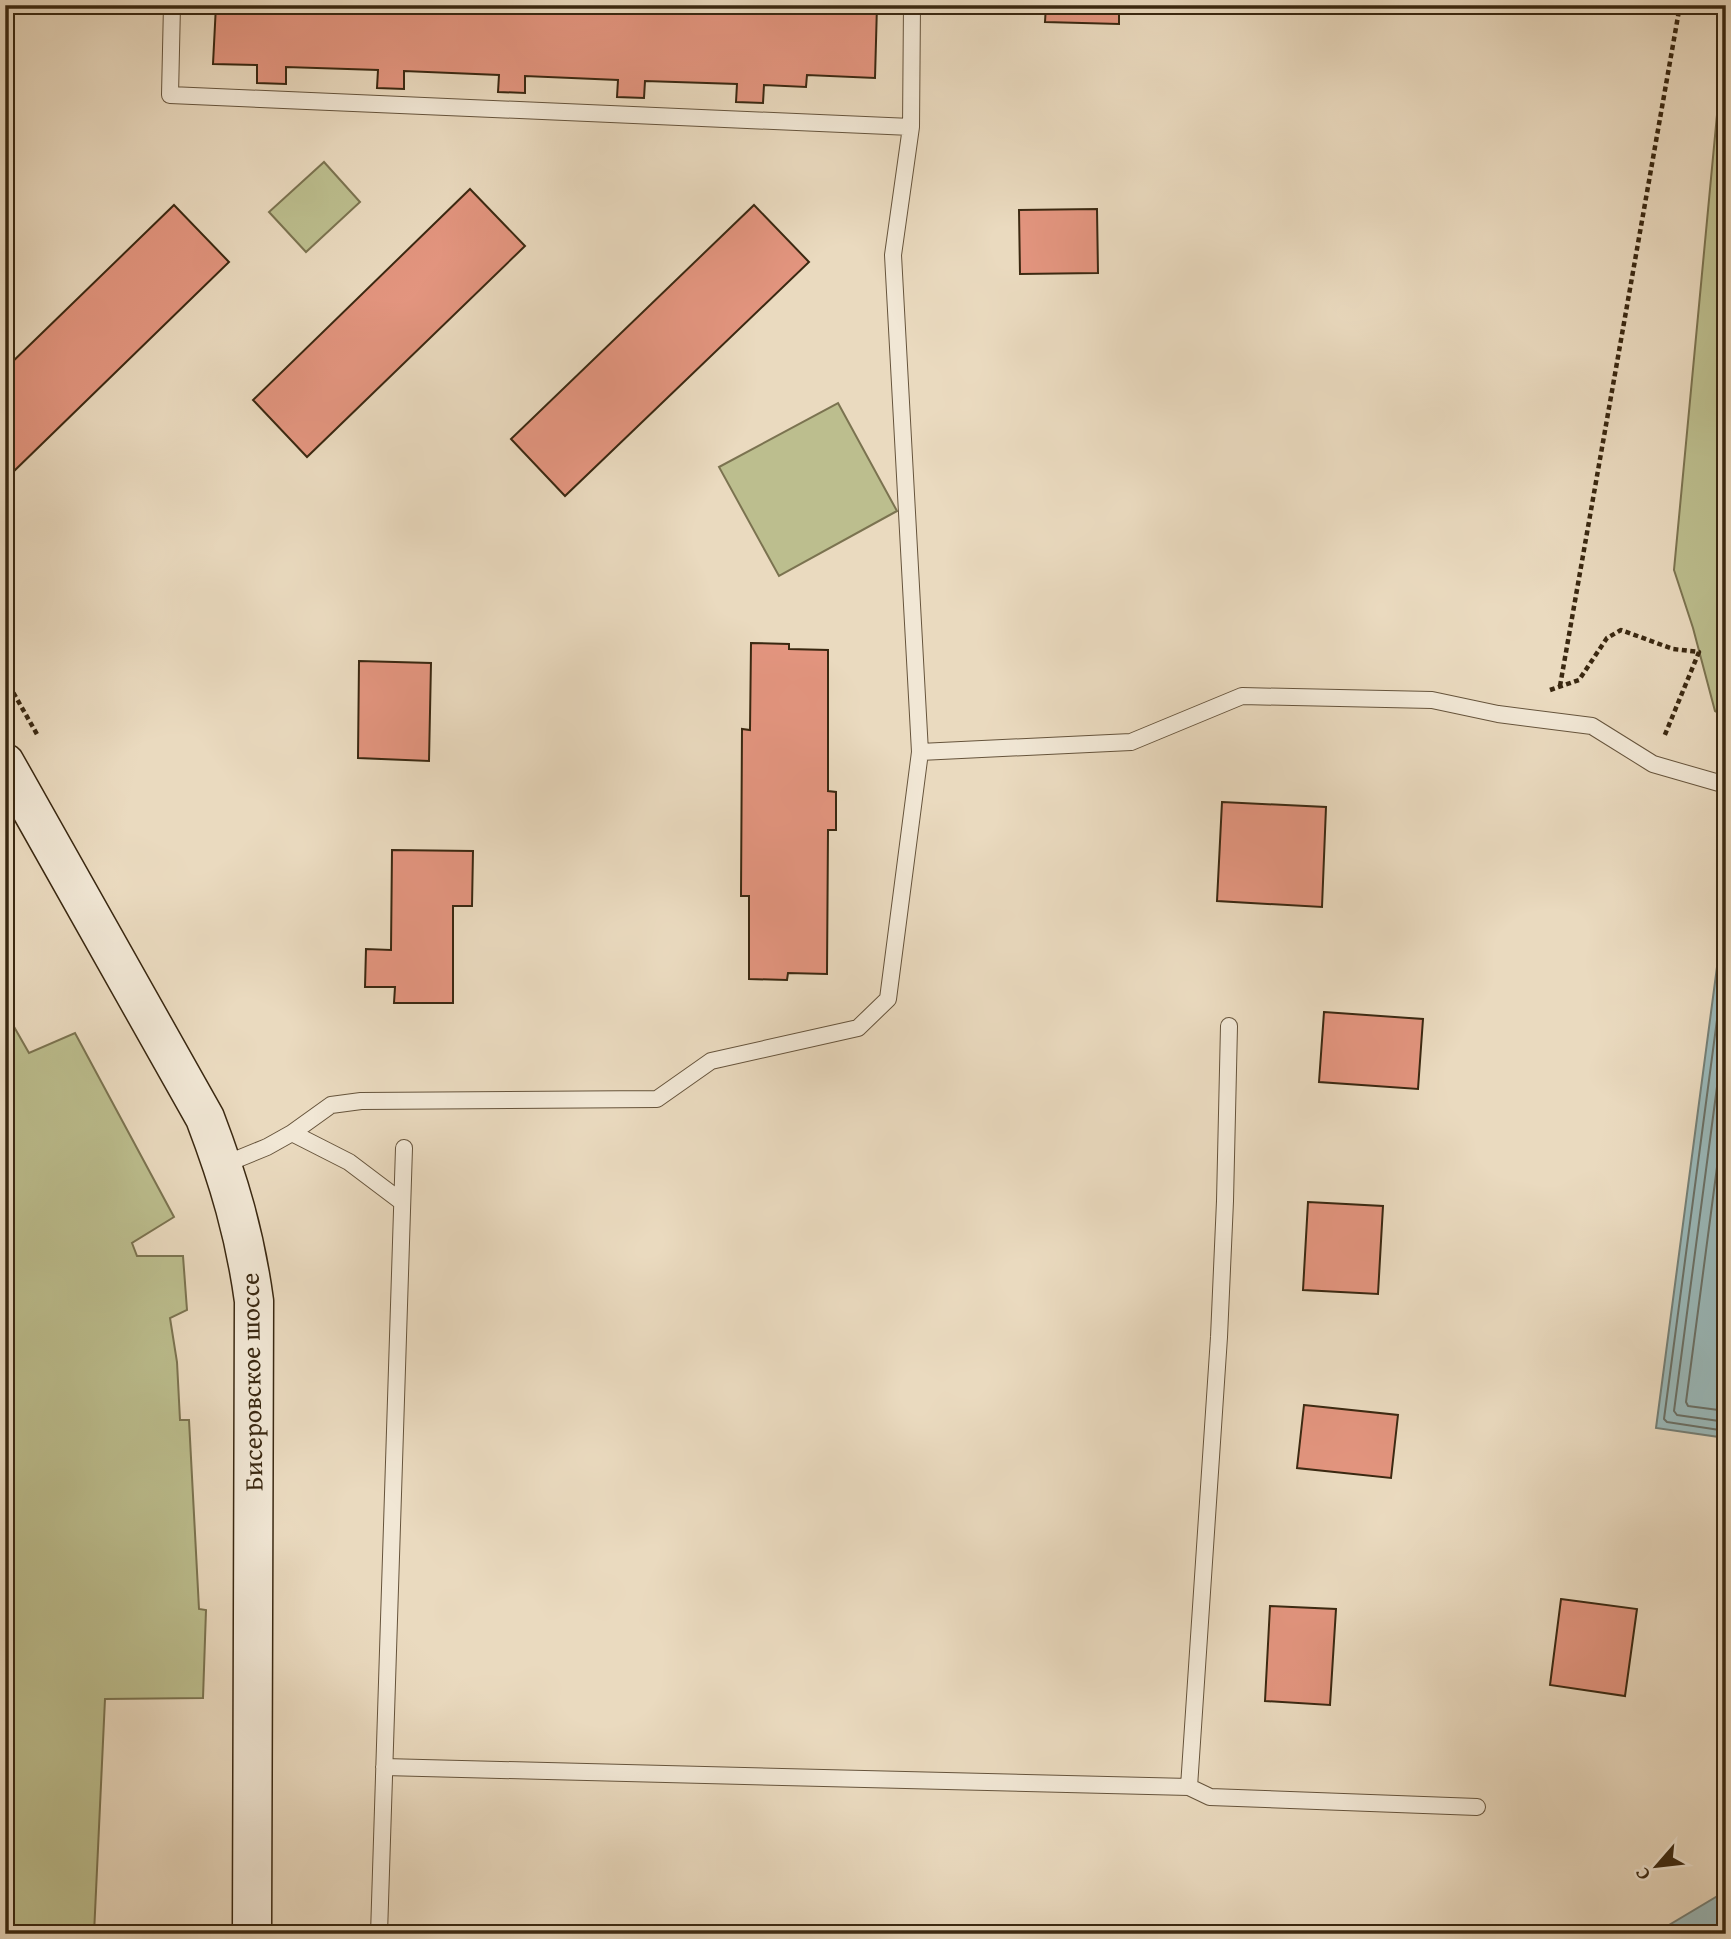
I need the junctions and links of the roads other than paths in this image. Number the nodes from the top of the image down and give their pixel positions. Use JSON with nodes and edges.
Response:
{"nodes":[{"id":1,"x":172,"y":5,"type":"edge"},
{"id":2,"x":912,"y":5,"type":"edge"},
{"id":3,"x":911,"y":127,"type":"junction"},
{"id":4,"x":920,"y":752,"type":"junction"},
{"id":5,"x":5,"y":764,"type":"edge"},
{"id":6,"x":1726,"y":785,"type":"edge"},
{"id":7,"x":1229,"y":1026,"type":"dead end"},
{"id":8,"x":292,"y":1133,"type":"junction"},
{"id":9,"x":404,"y":1148,"type":"dead end"},
{"id":10,"x":223,"y":1165,"type":"junction"},
{"id":11,"x":402,"y":1202,"type":"junction"},
{"id":12,"x":384,"y":1767,"type":"junction"},
{"id":13,"x":1189,"y":1787,"type":"junction"},
{"id":14,"x":1477,"y":1807,"type":"dead end"},
{"id":15,"x":252,"y":1934,"type":"edge"},
{"id":16,"x":379,"y":1934,"type":"edge"}],
"edges":[{"from":1,"to":3,"type":"lane"},
{"from":2,"to":3,"type":"lane"},
{"from":3,"to":4,"type":"lane"},
{"from":4,"to":6,"type":"lane"},
{"from":4,"to":8,"type":"lane"},
{"from":5,"to":10,"type":"main road","name":"Бисеровское шоссе"},
{"from":7,"to":13,"type":"lane"},
{"from":8,"to":10,"type":"lane"},
{"from":8,"to":11,"type":"lane"},
{"from":9,"to":11,"type":"lane"},
{"from":10,"to":15,"type":"main road","name":"Бисеровское шоссе"},
{"from":11,"to":12,"type":"lane"},
{"from":12,"to":13,"type":"lane"},
{"from":12,"to":16,"type":"lane"},
{"from":13,"to":14,"type":"lane"}]}
